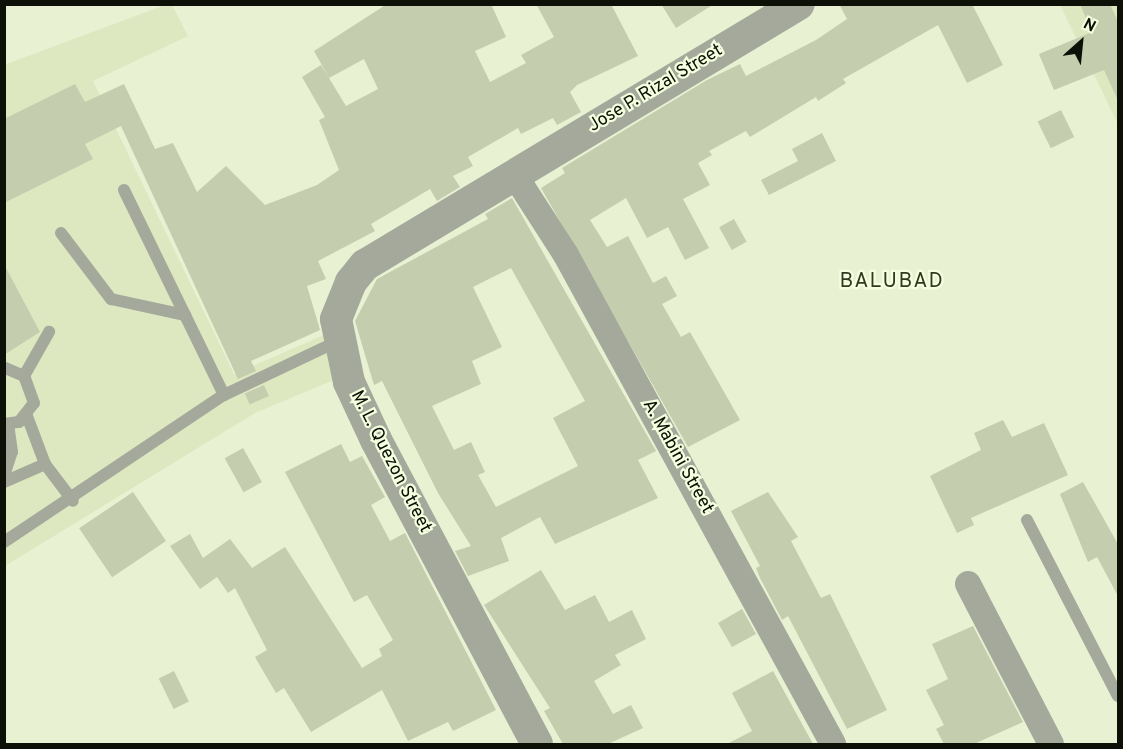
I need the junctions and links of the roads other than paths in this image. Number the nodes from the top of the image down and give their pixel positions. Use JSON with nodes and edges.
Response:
{"nodes":[{"id":1,"x":799,"y":4,"type":"edge"},
{"id":2,"x":514,"y":174,"type":"junction"},
{"id":3,"x":124,"y":190,"type":"dead end"},
{"id":4,"x":61,"y":233,"type":"dead end"},
{"id":5,"x":185,"y":315,"type":"junction"},
{"id":6,"x":48,"y":332,"type":"dead end"},
{"id":7,"x":338,"y":341,"type":"junction"},
{"id":8,"x":4,"y":368,"type":"edge"},
{"id":9,"x":24,"y":375,"type":"junction"},
{"id":10,"x":224,"y":395,"type":"junction"},
{"id":11,"x":27,"y":416,"type":"junction"},
{"id":12,"x":6,"y":425,"type":"edge"},
{"id":13,"x":45,"y":465,"type":"junction"},
{"id":14,"x":4,"y":476,"type":"edge"},
{"id":15,"x":4,"y":482,"type":"edge"},
{"id":16,"x":73,"y":501,"type":"junction"},
{"id":17,"x":1027,"y":520,"type":"dead end"},
{"id":18,"x":4,"y":542,"type":"edge"},
{"id":19,"x":968,"y":584,"type":"dead end"},
{"id":20,"x":1119,"y":696,"type":"edge"},
{"id":21,"x":537,"y":744,"type":"edge"},
{"id":22,"x":832,"y":744,"type":"edge"},
{"id":23,"x":1051,"y":744,"type":"edge"}],
"edges":[{"from":1,"to":2,"type":"street","name":"Jose P. Rizal Street"},
{"from":2,"to":7,"type":"street","name":"M. L. Quezon Street"},
{"from":2,"to":22,"type":"street","name":"A. Mabini Street"},
{"from":3,"to":5,"type":"lane"},
{"from":4,"to":5,"type":"lane"},
{"from":5,"to":10,"type":"lane"},
{"from":6,"to":9,"type":"lane"},
{"from":7,"to":10,"type":"lane"},
{"from":7,"to":21,"type":"street","name":"M. L. Quezon Street"},
{"from":8,"to":9,"type":"lane"},
{"from":9,"to":11,"type":"lane"},
{"from":10,"to":16,"type":"lane"},
{"from":11,"to":12,"type":"lane"},
{"from":11,"to":13,"type":"lane"},
{"from":12,"to":14,"type":"lane"},
{"from":13,"to":15,"type":"lane"},
{"from":13,"to":16,"type":"lane"},
{"from":16,"to":18,"type":"lane"},
{"from":17,"to":20,"type":"lane"},
{"from":19,"to":23,"type":"street"}]}
